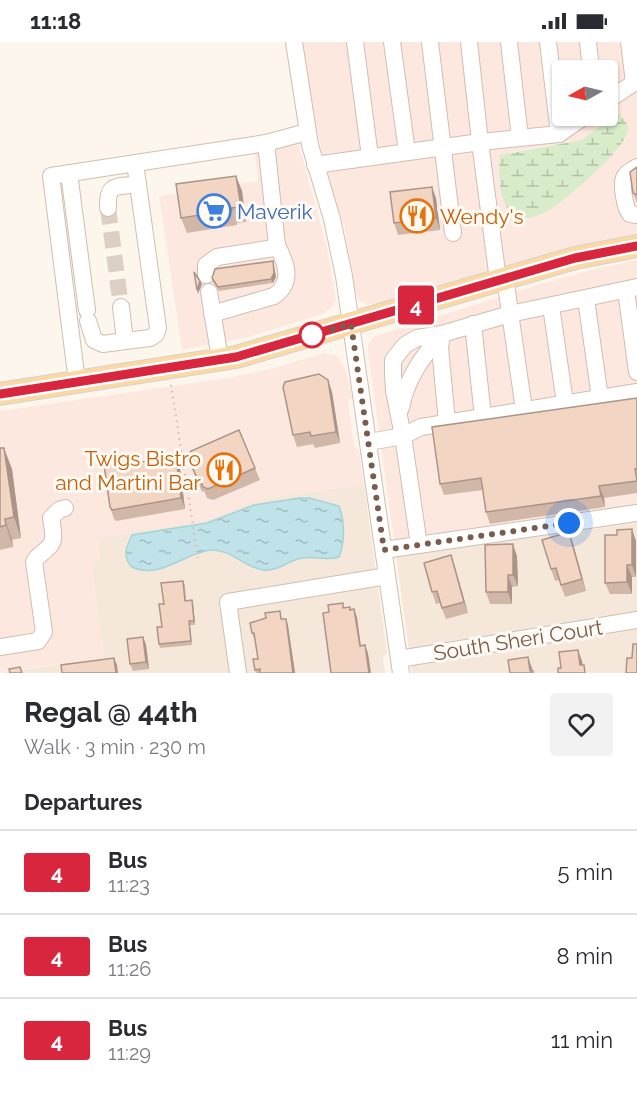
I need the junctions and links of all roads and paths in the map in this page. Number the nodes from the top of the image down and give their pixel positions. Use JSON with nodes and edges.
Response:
{"nodes":[{"id":1,"x":294,"y":42,"type":"edge"},
{"id":2,"x":355,"y":42,"type":"edge"},
{"id":3,"x":392,"y":42,"type":"edge"},
{"id":4,"x":430,"y":42,"type":"edge"},
{"id":5,"x":469,"y":42,"type":"edge"},
{"id":6,"x":509,"y":42,"type":"edge"},
{"id":7,"x":548,"y":42,"type":"edge"},
{"id":8,"x":588,"y":42,"type":"edge"},
{"id":9,"x":629,"y":42,"type":"edge"},
{"id":10,"x":590,"y":60,"type":"edge"},
{"id":11,"x":636,"y":85,"type":"edge"},
{"id":12,"x":618,"y":95,"type":"edge"},
{"id":13,"x":571,"y":126,"type":"edge"},
{"id":14,"x":307,"y":132,"type":"junction"},
{"id":15,"x":559,"y":134,"type":"junction"},
{"id":16,"x":520,"y":138,"type":"junction"},
{"id":17,"x":480,"y":142,"type":"junction"},
{"id":18,"x":266,"y":143,"type":"junction"},
{"id":19,"x":443,"y":147,"type":"junction"},
{"id":20,"x":407,"y":152,"type":"junction"},
{"id":21,"x":370,"y":157,"type":"junction"},
{"id":22,"x":135,"y":163,"type":"junction"},
{"id":23,"x":315,"y":165,"type":"junction"},
{"id":24,"x":637,"y":167,"type":"edge"},
{"id":25,"x":69,"y":173,"type":"junction"},
{"id":26,"x":138,"y":184,"type":"junction"},
{"id":27,"x":108,"y":208,"type":"tunnel mouth"},
{"id":28,"x":637,"y":215,"type":"edge"},
{"id":29,"x":453,"y":233,"type":"dead end"},
{"id":30,"x":277,"y":244,"type":"junction"},
{"id":31,"x":637,"y":246,"type":"edge"},
{"id":32,"x":206,"y":275,"type":"dead end"},
{"id":33,"x":501,"y":279,"type":"junction"},
{"id":34,"x":632,"y":289,"type":"edge"},
{"id":35,"x":209,"y":292,"type":"dead end"},
{"id":36,"x":586,"y":299,"type":"junction"},
{"id":37,"x":551,"y":306,"type":"junction"},
{"id":38,"x":121,"y":307,"type":"tunnel mouth"},
{"id":39,"x":213,"y":314,"type":"junction"},
{"id":40,"x":510,"y":314,"type":"junction"},
{"id":41,"x":351,"y":324,"type":"junction"},
{"id":42,"x":473,"y":324,"type":"junction"},
{"id":43,"x":442,"y":334,"type":"junction"},
{"id":44,"x":125,"y":341,"type":"junction"},
{"id":45,"x":220,"y":359,"type":"junction"},
{"id":46,"x":168,"y":368,"type":"junction"},
{"id":47,"x":637,"y":372,"type":"edge"},
{"id":48,"x":77,"y":382,"type":"junction"},
{"id":49,"x":637,"y":392,"type":"edge"},
{"id":50,"x":0,"y":394,"type":"edge"},
{"id":51,"x":600,"y":398,"type":"junction"},
{"id":52,"x":565,"y":404,"type":"junction"},
{"id":53,"x":524,"y":410,"type":"junction"},
{"id":54,"x":399,"y":417,"type":"junction"},
{"id":55,"x":483,"y":417,"type":"junction"},
{"id":56,"x":447,"y":422,"type":"junction"},
{"id":57,"x":403,"y":436,"type":"junction"},
{"id":58,"x":369,"y":442,"type":"junction"},
{"id":59,"x":65,"y":508,"type":"dead end"},
{"id":60,"x":637,"y":513,"type":"edge"},
{"id":61,"x":419,"y":545,"type":"junction"},
{"id":62,"x":384,"y":550,"type":"junction"},
{"id":63,"x":198,"y":558,"type":"dead end"},
{"id":64,"x":387,"y":576,"type":"junction"},
{"id":65,"x":637,"y":620,"type":"edge"},
{"id":66,"x":0,"y":647,"type":"edge"},
{"id":67,"x":400,"y":666,"type":"edge"},
{"id":68,"x":238,"y":673,"type":"edge"}],
"edges":[{"from":1,"to":14,"type":"street"},
{"from":2,"to":21,"type":"street"},
{"from":3,"to":20,"type":"street"},
{"from":4,"to":19,"type":"street"},
{"from":5,"to":17,"type":"street"},
{"from":6,"to":16,"type":"street"},
{"from":7,"to":15,"type":"street"},
{"from":8,"to":10,"type":"street"},
{"from":9,"to":11,"type":"street"},
{"from":11,"to":12,"type":"street"},
{"from":13,"to":15,"type":"street"},
{"from":14,"to":18,"type":"street"},
{"from":14,"to":23,"type":"street"},
{"from":15,"to":16,"type":"street"},
{"from":16,"to":17,"type":"street"},
{"from":17,"to":19,"type":"street"},
{"from":17,"to":33,"type":"street"},
{"from":18,"to":22,"type":"street"},
{"from":18,"to":30,"type":"street"},
{"from":19,"to":20,"type":"street"},
{"from":19,"to":29,"type":"street"},
{"from":20,"to":21,"type":"street"},
{"from":21,"to":23,"type":"street"},
{"from":22,"to":25,"type":"street"},
{"from":22,"to":26,"type":"street"},
{"from":23,"to":41,"type":"street"},
{"from":24,"to":28,"type":"street"},
{"from":25,"to":44,"type":"street"},
{"from":25,"to":48,"type":"street"},
{"from":26,"to":27,"type":"street"},
{"from":26,"to":44,"type":"street"},
{"from":30,"to":32,"type":"street"},
{"from":30,"to":39,"type":"street"},
{"from":31,"to":33,"type":"main road"},
{"from":33,"to":40,"type":"street"},
{"from":33,"to":41,"type":"main road"},
{"from":34,"to":36,"type":"street"},
{"from":34,"to":47,"type":"street"},
{"from":35,"to":39,"type":"street"},
{"from":36,"to":37,"type":"street"},
{"from":36,"to":51,"type":"street"},
{"from":37,"to":40,"type":"street"},
{"from":37,"to":52,"type":"street"},
{"from":38,"to":44,"type":"street"},
{"from":39,"to":45,"type":"street"},
{"from":40,"to":42,"type":"street"},
{"from":40,"to":53,"type":"street"},
{"from":41,"to":45,"type":"main road"},
{"from":41,"to":58,"type":"street"},
{"from":42,"to":43,"type":"street"},
{"from":42,"to":55,"type":"street"},
{"from":43,"to":54,"type":"street"},
{"from":43,"to":54,"type":"street"},
{"from":43,"to":56,"type":"street"},
{"from":45,"to":46,"type":"main road"},
{"from":46,"to":48,"type":"main road"},
{"from":46,"to":63,"type":"path"},
{"from":48,"to":50,"type":"main road"},
{"from":49,"to":51,"type":"street"},
{"from":51,"to":52,"type":"street"},
{"from":52,"to":53,"type":"street"},
{"from":53,"to":55,"type":"street"},
{"from":54,"to":57,"type":"street"},
{"from":55,"to":56,"type":"street"},
{"from":56,"to":57,"type":"street"},
{"from":57,"to":58,"type":"street"},
{"from":57,"to":61,"type":"street"},
{"from":58,"to":62,"type":"street"},
{"from":59,"to":66,"type":"street"},
{"from":60,"to":61,"type":"street"},
{"from":61,"to":62,"type":"street"},
{"from":62,"to":64,"type":"street"},
{"from":64,"to":67,"type":"street"},
{"from":64,"to":68,"type":"street"},
{"from":65,"to":67,"type":"street","name":"South Sheri Court"}]}
